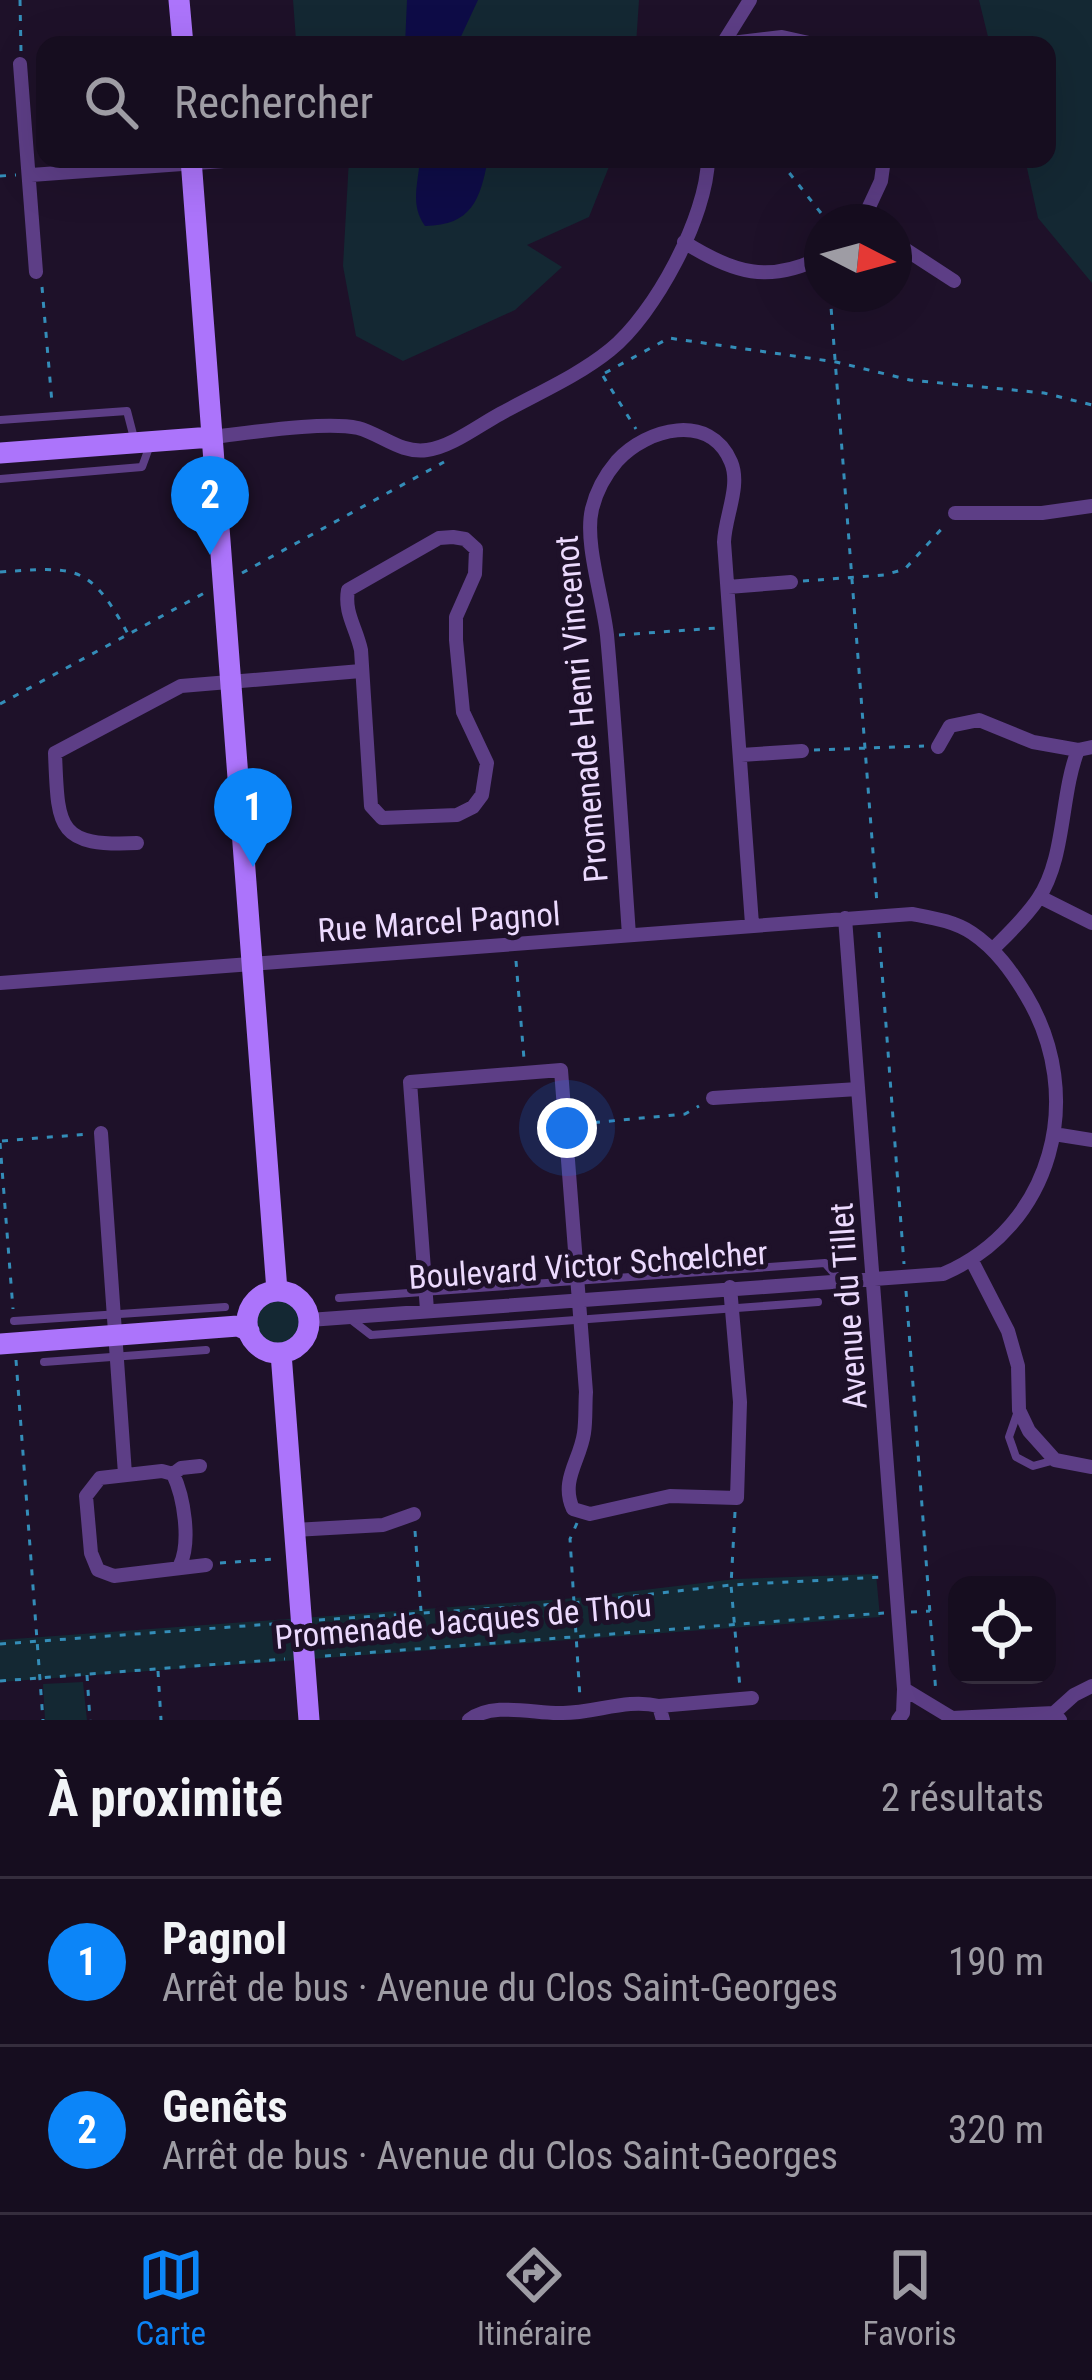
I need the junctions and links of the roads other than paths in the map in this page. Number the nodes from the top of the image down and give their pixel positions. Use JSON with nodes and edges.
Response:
{"nodes":[{"id":1,"x":179,"y":0,"type":"edge"},
{"id":2,"x":750,"y":0,"type":"edge"},
{"id":3,"x":182,"y":36,"type":"edge"},
{"id":4,"x":727,"y":36,"type":"edge"},
{"id":5,"x":20,"y":64,"type":"road end"},
{"id":6,"x":118,"y":168,"type":"edge"},
{"id":7,"x":192,"y":168,"type":"edge"},
{"id":8,"x":707,"y":168,"type":"edge"},
{"id":9,"x":883,"y":168,"type":"edge"},
{"id":10,"x":31,"y":175,"type":"junction"},
{"id":11,"x":871,"y":204,"type":"edge"},
{"id":12,"x":683,"y":242,"type":"junction"},
{"id":13,"x":912,"y":254,"type":"edge"},
{"id":14,"x":804,"y":266,"type":"edge"},
{"id":15,"x":35,"y":272,"type":"road end"},
{"id":16,"x":954,"y":281,"type":"dead end"},
{"id":17,"x":0,"y":420,"type":"edge"},
{"id":18,"x":212,"y":437,"type":"junction"},
{"id":19,"x":143,"y":443,"type":"junction"},
{"id":20,"x":0,"y":453,"type":"edge"},
{"id":21,"x":0,"y":479,"type":"edge"},
{"id":22,"x":1092,"y":506,"type":"edge"},
{"id":23,"x":955,"y":514,"type":"road end"},
{"id":24,"x":791,"y":582,"type":"road end"},
{"id":25,"x":728,"y":587,"type":"junction"},
{"id":26,"x":361,"y":671,"type":"junction"},
{"id":27,"x":231,"y":681,"type":"junction"},
{"id":28,"x":938,"y":747,"type":"road end"},
{"id":29,"x":1085,"y":749,"type":"edge"},
{"id":30,"x":802,"y":751,"type":"road end"},
{"id":31,"x":741,"y":755,"type":"junction"},
{"id":32,"x":137,"y":843,"type":"dead end"},
{"id":33,"x":1040,"y":897,"type":"junction"},
{"id":34,"x":845,"y":918,"type":"junction"},
{"id":35,"x":1092,"y":923,"type":"edge"},
{"id":36,"x":752,"y":924,"type":"junction"},
{"id":37,"x":629,"y":935,"type":"junction"},
{"id":38,"x":993,"y":949,"type":"junction"},
{"id":39,"x":252,"y":964,"type":"junction"},
{"id":40,"x":0,"y":983,"type":"edge"},
{"id":41,"x":858,"y":1089,"type":"junction"},
{"id":42,"x":713,"y":1098,"type":"road end"},
{"id":43,"x":101,"y":1132,"type":"road end"},
{"id":44,"x":1054,"y":1134,"type":"junction"},
{"id":45,"x":1092,"y":1140,"type":"edge"},
{"id":46,"x":972,"y":1262,"type":"junction"},
{"id":47,"x":873,"y":1279,"type":"junction"},
{"id":48,"x":577,"y":1280,"type":"junction"},
{"id":49,"x":840,"y":1280,"type":"junction"},
{"id":50,"x":730,"y":1287,"type":"junction"},
{"id":51,"x":277,"y":1291,"type":"junction"},
{"id":52,"x":425,"y":1291,"type":"junction"},
{"id":53,"x":339,"y":1298,"type":"dead end"},
{"id":54,"x":578,"y":1298,"type":"junction"},
{"id":55,"x":818,"y":1303,"type":"dead end"},
{"id":56,"x":225,"y":1307,"type":"dead end"},
{"id":57,"x":732,"y":1308,"type":"junction"},
{"id":58,"x":427,"y":1310,"type":"junction"},
{"id":59,"x":348,"y":1317,"type":"junction"},
{"id":60,"x":580,"y":1319,"type":"junction"},
{"id":61,"x":309,"y":1320,"type":"junction"},
{"id":62,"x":249,"y":1331,"type":"junction"},
{"id":63,"x":9,"y":1336,"type":"edge"},
{"id":64,"x":116,"y":1336,"type":"junction"},
{"id":65,"x":206,"y":1350,"type":"dead end"},
{"id":66,"x":281,"y":1353,"type":"junction"},
{"id":67,"x":44,"y":1362,"type":"dead end"},
{"id":68,"x":1018,"y":1410,"type":"junction"},
{"id":69,"x":1055,"y":1460,"type":"junction"},
{"id":70,"x":200,"y":1466,"type":"dead end"},
{"id":71,"x":1092,"y":1467,"type":"edge"},
{"id":72,"x":125,"y":1474,"type":"junction"},
{"id":73,"x":173,"y":1474,"type":"junction"},
{"id":74,"x":414,"y":1514,"type":"road end"},
{"id":75,"x":294,"y":1530,"type":"junction"},
{"id":76,"x":206,"y":1564,"type":"road end"},
{"id":77,"x":180,"y":1565,"type":"junction"},
{"id":78,"x":1092,"y":1686,"type":"edge"},
{"id":79,"x":904,"y":1690,"type":"junction"},
{"id":80,"x":747,"y":1698,"type":"road end"},
{"id":81,"x":661,"y":1713,"type":"edge"},
{"id":82,"x":1057,"y":1717,"type":"edge"},
{"id":83,"x":308,"y":1720,"type":"edge"},
{"id":84,"x":470,"y":1720,"type":"edge"},
{"id":85,"x":898,"y":1720,"type":"edge"}],
"edges":[{"from":1,"to":3,"type":"street"},
{"from":2,"to":4,"type":"street"},
{"from":5,"to":10,"type":"street"},
{"from":6,"to":10,"type":"street"},
{"from":7,"to":18,"type":"street"},
{"from":8,"to":12,"type":"street"},
{"from":9,"to":11,"type":"street"},
{"from":10,"to":15,"type":"street"},
{"from":12,"to":14,"type":"street"},
{"from":12,"to":18,"type":"street"},
{"from":13,"to":16,"type":"street"},
{"from":17,"to":19,"type":"lane"},
{"from":18,"to":19,"type":"street"},
{"from":18,"to":27,"type":"street"},
{"from":19,"to":20,"type":"street"},
{"from":19,"to":21,"type":"lane"},
{"from":22,"to":23,"type":"street"},
{"from":24,"to":25,"type":"street"},
{"from":25,"to":31,"type":"street"},
{"from":25,"to":37,"type":"street","name":"Promenade Henri Vincenot"},
{"from":26,"to":26,"type":"street"},
{"from":26,"to":27,"type":"street"},
{"from":27,"to":32,"type":"street"},
{"from":27,"to":39,"type":"street"},
{"from":28,"to":29,"type":"street"},
{"from":29,"to":33,"type":"street"},
{"from":30,"to":31,"type":"street"},
{"from":31,"to":36,"type":"street"},
{"from":33,"to":35,"type":"street"},
{"from":33,"to":38,"type":"street"},
{"from":34,"to":36,"type":"street","name":"Rue Marcel Pagnol"},
{"from":34,"to":38,"type":"street","name":"Rue Marcel Pagnol"},
{"from":34,"to":41,"type":"street","name":"Avenue du Tillet"},
{"from":36,"to":37,"type":"street","name":"Rue Marcel Pagnol"},
{"from":37,"to":39,"type":"street","name":"Rue Marcel Pagnol"},
{"from":38,"to":44,"type":"street"},
{"from":39,"to":40,"type":"street","name":"Rue Marcel Pagnol"},
{"from":39,"to":51,"type":"street"},
{"from":41,"to":42,"type":"street"},
{"from":41,"to":47,"type":"street","name":"Avenue du Tillet"},
{"from":43,"to":64,"type":"street"},
{"from":44,"to":45,"type":"street"},
{"from":44,"to":46,"type":"street"},
{"from":46,"to":47,"type":"street","name":"Boulevard Victor Schœlcher"},
{"from":46,"to":68,"type":"street"},
{"from":47,"to":49,"type":"street","name":"Boulevard Victor Schœlcher"},
{"from":47,"to":79,"type":"street","name":"Avenue du Tillet"},
{"from":48,"to":49,"type":"lane"},
{"from":48,"to":52,"type":"lane"},
{"from":48,"to":52,"type":"street"},
{"from":48,"to":54,"type":"street"},
{"from":49,"to":50,"type":"street","name":"Boulevard Victor Schœlcher"},
{"from":50,"to":54,"type":"street","name":"Boulevard Victor Schœlcher"},
{"from":50,"to":57,"type":"street"},
{"from":51,"to":61,"type":"street"},
{"from":51,"to":62,"type":"street"},
{"from":52,"to":53,"type":"lane"},
{"from":52,"to":58,"type":"street"},
{"from":54,"to":58,"type":"street","name":"Boulevard Victor Schœlcher"},
{"from":54,"to":60,"type":"street"},
{"from":55,"to":57,"type":"lane"},
{"from":56,"to":64,"type":"lane"},
{"from":57,"to":60,"type":"lane"},
{"from":57,"to":60,"type":"street"},
{"from":58,"to":59,"type":"street","name":"Boulevard Victor Schœlcher"},
{"from":59,"to":60,"type":"lane"},
{"from":59,"to":61,"type":"street","name":"Boulevard Victor Schœlcher"},
{"from":61,"to":66,"type":"street"},
{"from":62,"to":64,"type":"street"},
{"from":62,"to":66,"type":"street"},
{"from":63,"to":64,"type":"street"},
{"from":64,"to":65,"type":"lane"},
{"from":64,"to":67,"type":"lane"},
{"from":64,"to":72,"type":"street"},
{"from":66,"to":75,"type":"street"},
{"from":68,"to":69,"type":"street"},
{"from":68,"to":69,"type":"lane"},
{"from":69,"to":71,"type":"street"},
{"from":70,"to":73,"type":"street"},
{"from":72,"to":73,"type":"street"},
{"from":72,"to":77,"type":"street"},
{"from":73,"to":77,"type":"street"},
{"from":74,"to":75,"type":"street"},
{"from":75,"to":83,"type":"street"},
{"from":76,"to":77,"type":"street"},
{"from":78,"to":82,"type":"street"},
{"from":79,"to":82,"type":"street"},
{"from":79,"to":85,"type":"street","name":"Avenue du Tillet"},
{"from":80,"to":81,"type":"street"},
{"from":81,"to":84,"type":"street"}]}
